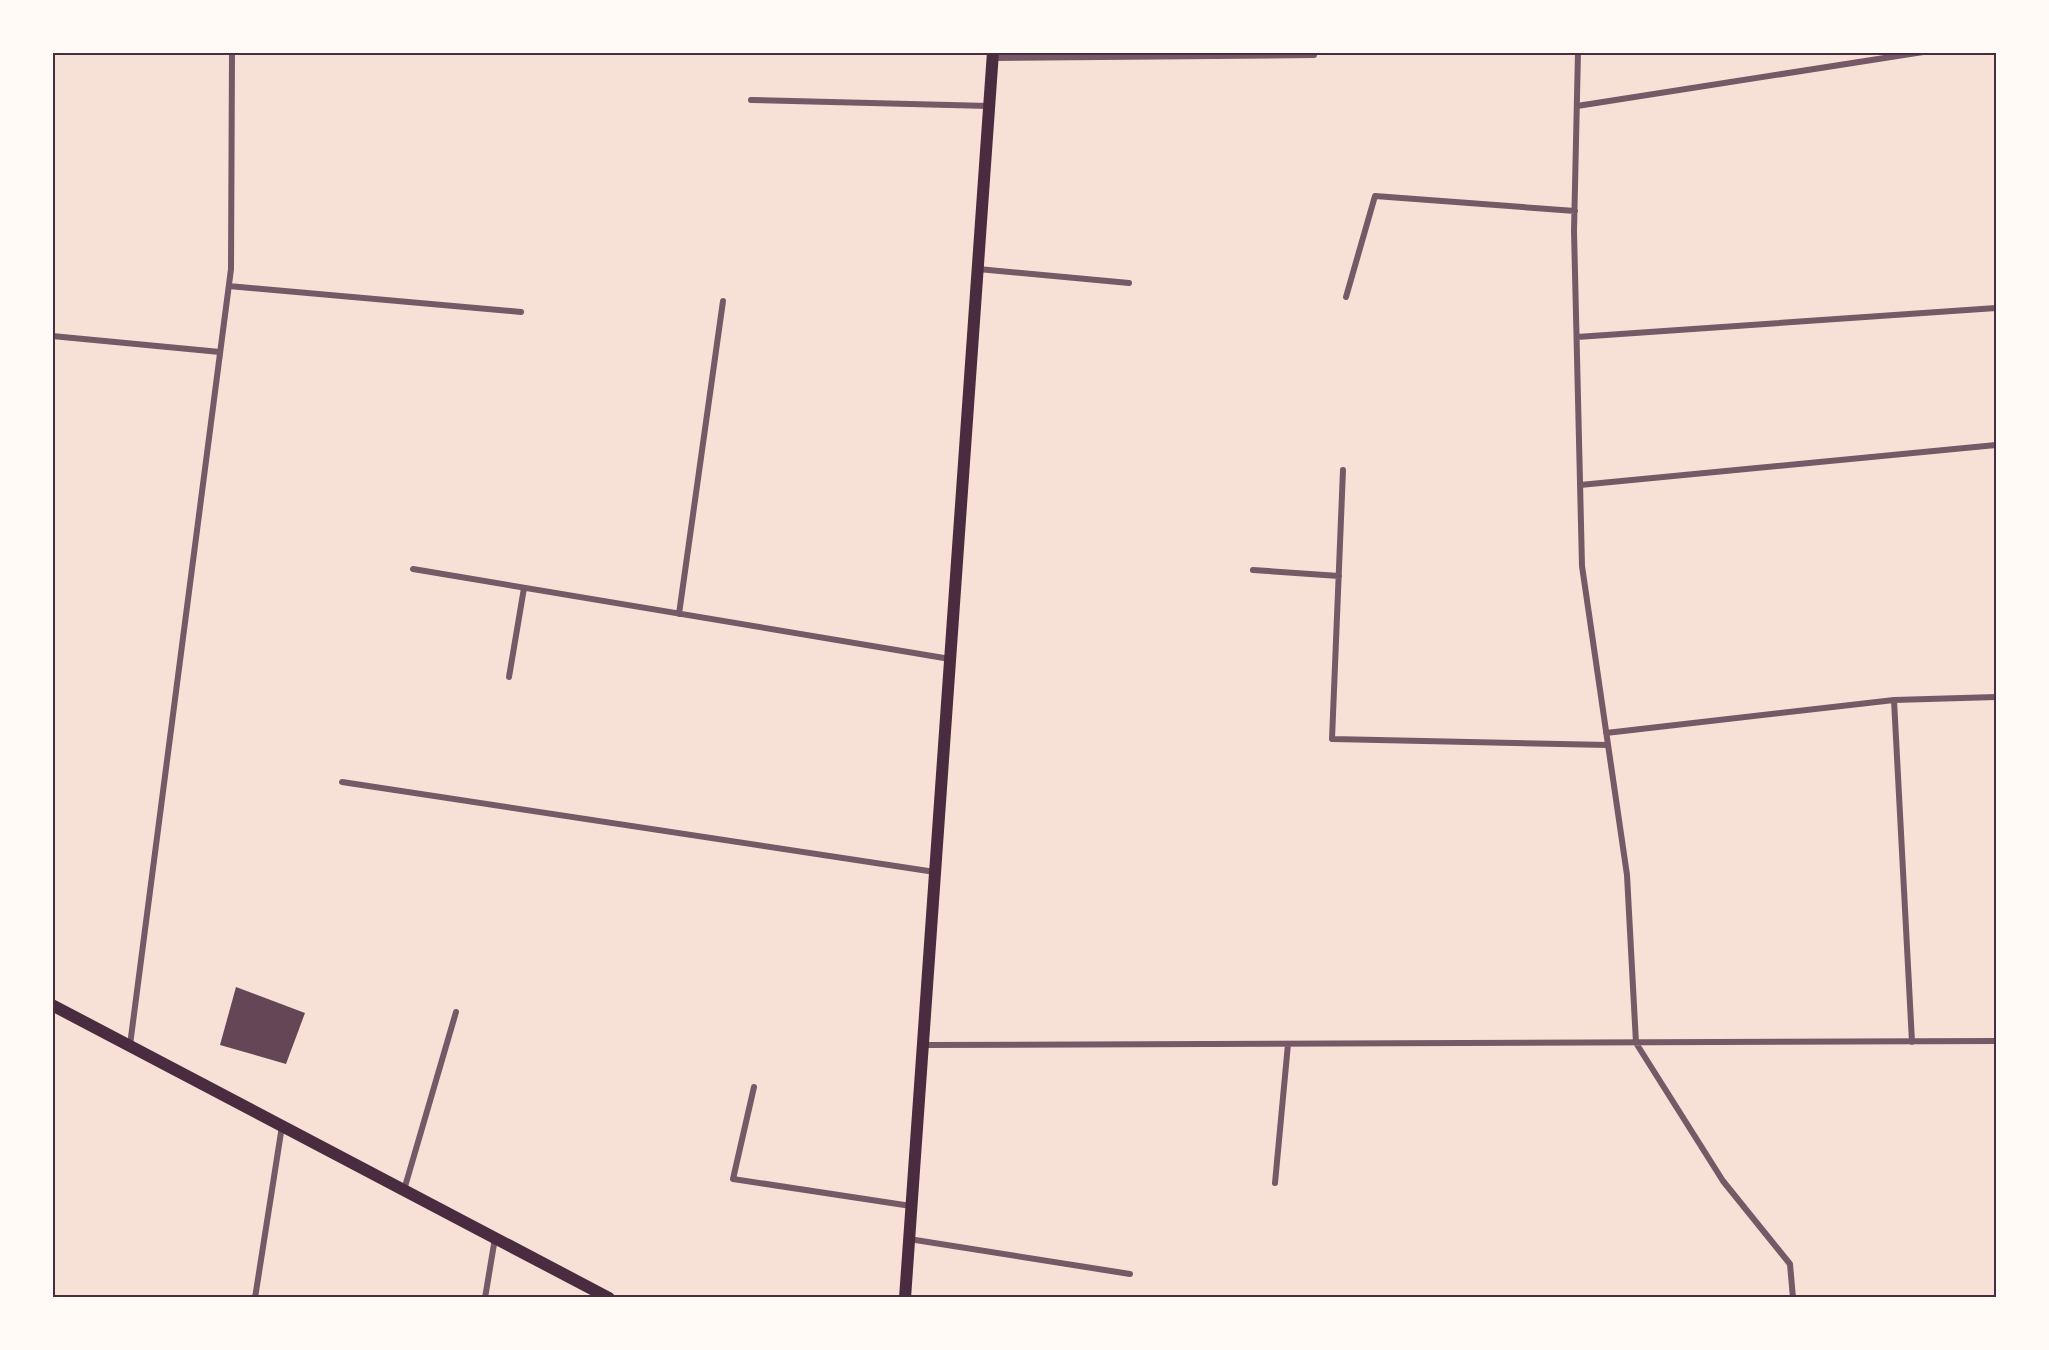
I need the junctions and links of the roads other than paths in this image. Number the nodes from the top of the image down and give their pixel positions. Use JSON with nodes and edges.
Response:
{"nodes":[{"id":1,"x":232,"y":52,"type":"edge"},
{"id":2,"x":1578,"y":52,"type":"edge"},
{"id":3,"x":1923,"y":52,"type":"edge"},
{"id":4,"x":993,"y":55,"type":"edge"},
{"id":5,"x":1314,"y":55,"type":"dead end"},
{"id":6,"x":750,"y":100,"type":"dead end"},
{"id":7,"x":989,"y":106,"type":"junction"},
{"id":8,"x":1577,"y":106,"type":"junction"},
{"id":9,"x":1575,"y":211,"type":"junction"},
{"id":10,"x":977,"y":269,"type":"junction"},
{"id":11,"x":1129,"y":283,"type":"dead end"},
{"id":12,"x":229,"y":286,"type":"junction"},
{"id":13,"x":1346,"y":297,"type":"dead end"},
{"id":14,"x":723,"y":301,"type":"dead end"},
{"id":15,"x":1993,"y":308,"type":"edge"},
{"id":16,"x":520,"y":312,"type":"dead end"},
{"id":17,"x":52,"y":336,"type":"edge"},
{"id":18,"x":1577,"y":337,"type":"junction"},
{"id":19,"x":220,"y":352,"type":"junction"},
{"id":20,"x":1996,"y":445,"type":"edge"},
{"id":21,"x":1343,"y":471,"type":"dead end"},
{"id":22,"x":1580,"y":484,"type":"junction"},
{"id":23,"x":413,"y":569,"type":"dead end"},
{"id":24,"x":1253,"y":570,"type":"dead end"},
{"id":25,"x":1339,"y":576,"type":"junction"},
{"id":26,"x":524,"y":588,"type":"junction"},
{"id":27,"x":679,"y":614,"type":"junction"},
{"id":28,"x":950,"y":659,"type":"junction"},
{"id":29,"x":509,"y":677,"type":"dead end"},
{"id":30,"x":1996,"y":697,"type":"edge"},
{"id":31,"x":1894,"y":700,"type":"junction"},
{"id":32,"x":1606,"y":733,"type":"junction"},
{"id":33,"x":1608,"y":745,"type":"junction"},
{"id":34,"x":342,"y":782,"type":"dead end"},
{"id":35,"x":935,"y":873,"type":"junction"},
{"id":36,"x":52,"y":1005,"type":"edge"},
{"id":37,"x":456,"y":1012,"type":"dead end"},
{"id":38,"x":1996,"y":1041,"type":"edge"},
{"id":39,"x":1912,"y":1042,"type":"junction"},
{"id":40,"x":1636,"y":1043,"type":"junction"},
{"id":41,"x":1288,"y":1044,"type":"junction"},
{"id":42,"x":923,"y":1045,"type":"junction"},
{"id":43,"x":130,"y":1046,"type":"junction"},
{"id":44,"x":754,"y":1087,"type":"dead end"},
{"id":45,"x":282,"y":1126,"type":"junction"},
{"id":46,"x":1275,"y":1183,"type":"dead end"},
{"id":47,"x":404,"y":1190,"type":"junction"},
{"id":48,"x":912,"y":1206,"type":"junction"},
{"id":49,"x":495,"y":1238,"type":"junction"},
{"id":50,"x":909,"y":1239,"type":"junction"},
{"id":51,"x":1130,"y":1274,"type":"dead end"},
{"id":52,"x":255,"y":1298,"type":"edge"},
{"id":53,"x":485,"y":1298,"type":"edge"},
{"id":54,"x":609,"y":1298,"type":"edge"},
{"id":55,"x":905,"y":1298,"type":"edge"},
{"id":56,"x":1793,"y":1298,"type":"edge"}],
"edges":[{"from":1,"to":12,"type":"street"},
{"from":2,"to":8,"type":"street"},
{"from":3,"to":8,"type":"street"},
{"from":4,"to":5,"type":"street"},
{"from":4,"to":7,"type":"main road"},
{"from":6,"to":7,"type":"street"},
{"from":7,"to":10,"type":"main road"},
{"from":8,"to":9,"type":"street"},
{"from":9,"to":13,"type":"street"},
{"from":9,"to":18,"type":"street"},
{"from":10,"to":11,"type":"street"},
{"from":10,"to":28,"type":"main road"},
{"from":12,"to":16,"type":"street"},
{"from":12,"to":19,"type":"street"},
{"from":14,"to":27,"type":"street"},
{"from":15,"to":18,"type":"street"},
{"from":17,"to":19,"type":"street"},
{"from":18,"to":22,"type":"street"},
{"from":19,"to":43,"type":"street"},
{"from":20,"to":22,"type":"street"},
{"from":21,"to":25,"type":"street"},
{"from":22,"to":32,"type":"street"},
{"from":23,"to":26,"type":"street"},
{"from":24,"to":25,"type":"street"},
{"from":25,"to":33,"type":"street"},
{"from":26,"to":27,"type":"street"},
{"from":26,"to":29,"type":"street"},
{"from":27,"to":28,"type":"street"},
{"from":28,"to":35,"type":"main road"},
{"from":30,"to":31,"type":"street"},
{"from":31,"to":32,"type":"street"},
{"from":31,"to":39,"type":"street"},
{"from":32,"to":33,"type":"street"},
{"from":33,"to":40,"type":"street"},
{"from":34,"to":35,"type":"street"},
{"from":35,"to":42,"type":"main road"},
{"from":36,"to":43,"type":"main road"},
{"from":37,"to":47,"type":"street"},
{"from":38,"to":39,"type":"street"},
{"from":39,"to":40,"type":"street"},
{"from":40,"to":41,"type":"street"},
{"from":40,"to":56,"type":"street"},
{"from":41,"to":42,"type":"street"},
{"from":41,"to":46,"type":"street"},
{"from":42,"to":48,"type":"main road"},
{"from":43,"to":45,"type":"main road"},
{"from":44,"to":48,"type":"street"},
{"from":45,"to":47,"type":"main road"},
{"from":45,"to":52,"type":"street"},
{"from":47,"to":49,"type":"main road"},
{"from":48,"to":50,"type":"main road"},
{"from":49,"to":53,"type":"street"},
{"from":49,"to":54,"type":"main road"},
{"from":50,"to":51,"type":"street"},
{"from":50,"to":55,"type":"main road"}]}
